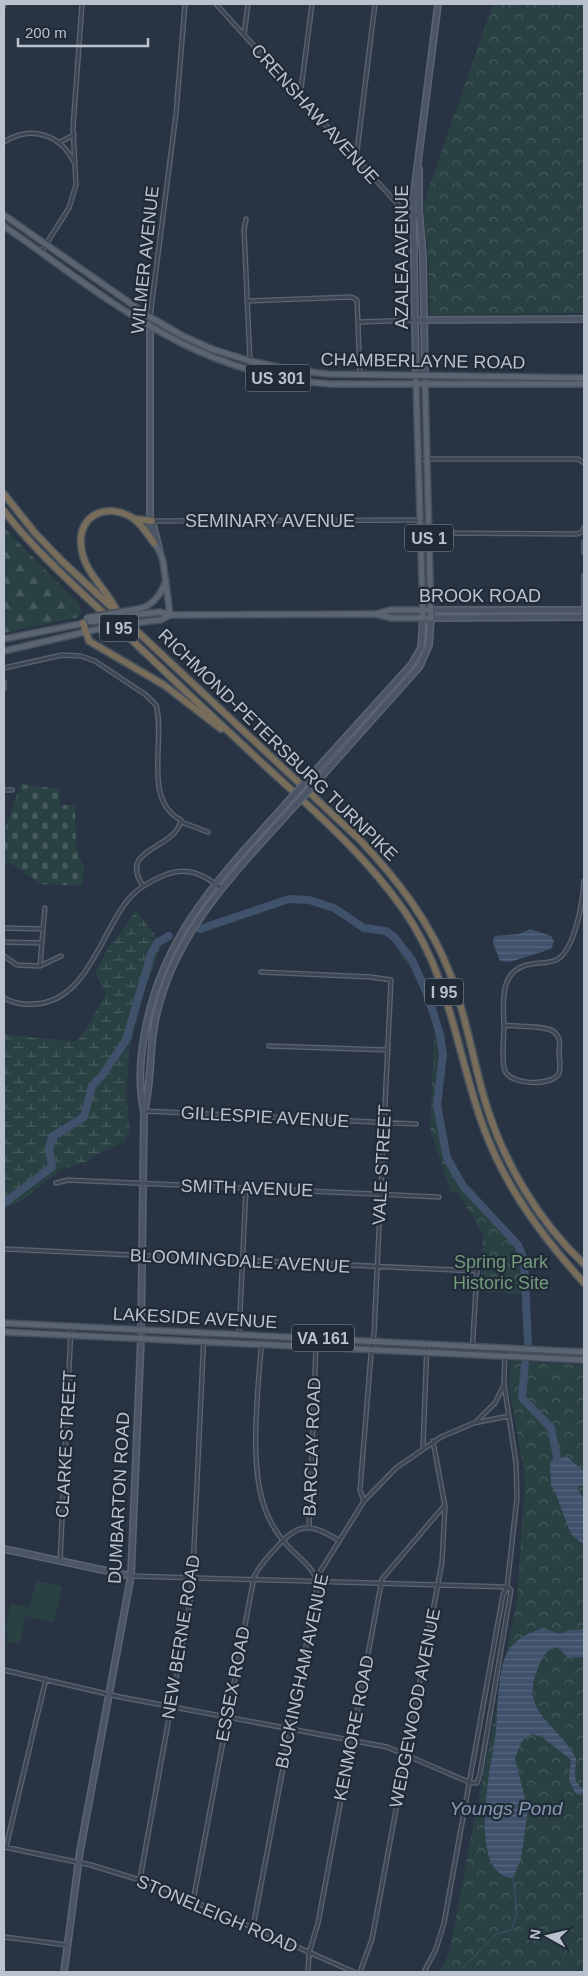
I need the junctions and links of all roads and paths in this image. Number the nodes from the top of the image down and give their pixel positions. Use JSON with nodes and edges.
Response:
{"nodes":[{"id":1,"x":82,"y":4,"type":"edge"},
{"id":2,"x":185,"y":4,"type":"edge"},
{"id":3,"x":216,"y":4,"type":"edge"},
{"id":4,"x":248,"y":4,"type":"edge"},
{"id":5,"x":312,"y":4,"type":"edge"},
{"id":6,"x":375,"y":4,"type":"edge"},
{"id":7,"x":438,"y":4,"type":"edge"},
{"id":8,"x":244,"y":34,"type":"junction"},
{"id":9,"x":300,"y":97,"type":"junction"},
{"id":10,"x":74,"y":135,"type":"junction"},
{"id":11,"x":4,"y":142,"type":"edge"},
{"id":12,"x":60,"y":142,"type":"junction"},
{"id":13,"x":356,"y":159,"type":"junction"},
{"id":14,"x":75,"y":165,"type":"junction"},
{"id":15,"x":419,"y":166,"type":"junction"},
{"id":16,"x":4,"y":215,"type":"edge"},
{"id":17,"x":413,"y":215,"type":"junction"},
{"id":18,"x":419,"y":216,"type":"junction"},
{"id":19,"x":246,"y":219,"type":"dead end"},
{"id":20,"x":4,"y":226,"type":"edge"},
{"id":21,"x":46,"y":244,"type":"junction"},
{"id":22,"x":41,"y":252,"type":"junction"},
{"id":23,"x":247,"y":301,"type":"junction"},
{"id":24,"x":150,"y":317,"type":"junction"},
{"id":25,"x":584,"y":319,"type":"edge"},
{"id":26,"x":415,"y":320,"type":"junction"},
{"id":27,"x":424,"y":320,"type":"junction"},
{"id":28,"x":359,"y":322,"type":"junction"},
{"id":29,"x":149,"y":327,"type":"junction"},
{"id":30,"x":250,"y":361,"type":"junction"},
{"id":31,"x":360,"y":375,"type":"junction"},
{"id":32,"x":416,"y":376,"type":"junction"},
{"id":33,"x":425,"y":376,"type":"junction"},
{"id":34,"x":584,"y":378,"type":"edge"},
{"id":35,"x":416,"y":384,"type":"junction"},
{"id":36,"x":426,"y":384,"type":"junction"},
{"id":37,"x":584,"y":384,"type":"edge"},
{"id":38,"x":418,"y":458,"type":"junction"},
{"id":39,"x":427,"y":458,"type":"junction"},
{"id":40,"x":584,"y":462,"type":"edge"},
{"id":41,"x":4,"y":494,"type":"edge"},
{"id":42,"x":4,"y":511,"type":"edge"},
{"id":43,"x":133,"y":519,"type":"junction"},
{"id":44,"x":420,"y":520,"type":"junction"},
{"id":45,"x":429,"y":520,"type":"junction"},
{"id":46,"x":152,"y":521,"type":"junction"},
{"id":47,"x":583,"y":530,"type":"edge"},
{"id":48,"x":420,"y":533,"type":"junction"},
{"id":49,"x":429,"y":533,"type":"junction"},
{"id":50,"x":584,"y":542,"type":"edge"},
{"id":51,"x":154,"y":543,"type":"junction"},
{"id":52,"x":160,"y":552,"type":"junction"},
{"id":53,"x":584,"y":552,"type":"edge"},
{"id":54,"x":584,"y":575,"type":"edge"},
{"id":55,"x":167,"y":578,"type":"junction"},
{"id":56,"x":423,"y":610,"type":"junction"},
{"id":57,"x":432,"y":610,"type":"junction"},
{"id":58,"x":584,"y":610,"type":"edge"},
{"id":59,"x":140,"y":612,"type":"junction"},
{"id":60,"x":119,"y":614,"type":"junction"},
{"id":61,"x":376,"y":614,"type":"junction"},
{"id":62,"x":170,"y":615,"type":"junction"},
{"id":63,"x":584,"y":617,"type":"edge"},
{"id":64,"x":423,"y":618,"type":"junction"},
{"id":65,"x":431,"y":618,"type":"junction"},
{"id":66,"x":87,"y":621,"type":"junction"},
{"id":67,"x":85,"y":632,"type":"junction"},
{"id":68,"x":4,"y":639,"type":"edge"},
{"id":69,"x":4,"y":651,"type":"edge"},
{"id":70,"x":4,"y":668,"type":"edge"},
{"id":71,"x":4,"y":682,"type":"edge"},
{"id":72,"x":4,"y":688,"type":"edge"},
{"id":73,"x":238,"y":741,"type":"junction"},
{"id":74,"x":4,"y":790,"type":"edge"},
{"id":75,"x":12,"y":790,"type":"dead end"},
{"id":76,"x":181,"y":822,"type":"junction"},
{"id":77,"x":208,"y":832,"type":"dead end"},
{"id":78,"x":584,"y":881,"type":"edge"},
{"id":79,"x":215,"y":883,"type":"junction"},
{"id":80,"x":143,"y":886,"type":"junction"},
{"id":81,"x":221,"y":888,"type":"junction"},
{"id":82,"x":45,"y":908,"type":"dead end"},
{"id":83,"x":4,"y":928,"type":"edge"},
{"id":84,"x":43,"y":929,"type":"junction"},
{"id":85,"x":4,"y":942,"type":"edge"},
{"id":86,"x":42,"y":943,"type":"junction"},
{"id":87,"x":4,"y":956,"type":"edge"},
{"id":88,"x":61,"y":956,"type":"dead end"},
{"id":89,"x":40,"y":966,"type":"junction"},
{"id":90,"x":261,"y":972,"type":"dead end"},
{"id":91,"x":4,"y":998,"type":"edge"},
{"id":92,"x":504,"y":1025,"type":"junction"},
{"id":93,"x":269,"y":1046,"type":"dead end"},
{"id":94,"x":388,"y":1050,"type":"junction"},
{"id":95,"x":144,"y":1111,"type":"junction"},
{"id":96,"x":385,"y":1123,"type":"junction"},
{"id":97,"x":416,"y":1124,"type":"dead end"},
{"id":98,"x":56,"y":1183,"type":"dead end"},
{"id":99,"x":142,"y":1184,"type":"junction"},
{"id":100,"x":246,"y":1188,"type":"junction"},
{"id":101,"x":381,"y":1194,"type":"junction"},
{"id":102,"x":439,"y":1197,"type":"dead end"},
{"id":103,"x":4,"y":1249,"type":"edge"},
{"id":104,"x":141,"y":1256,"type":"junction"},
{"id":105,"x":243,"y":1260,"type":"junction"},
{"id":106,"x":584,"y":1264,"type":"edge"},
{"id":107,"x":377,"y":1267,"type":"junction"},
{"id":108,"x":584,"y":1283,"type":"edge"},
{"id":109,"x":4,"y":1324,"type":"edge"},
{"id":110,"x":71,"y":1326,"type":"junction"},
{"id":111,"x":141,"y":1329,"type":"junction"},
{"id":112,"x":4,"y":1332,"type":"edge"},
{"id":113,"x":204,"y":1332,"type":"junction"},
{"id":114,"x":239,"y":1334,"type":"junction"},
{"id":115,"x":71,"y":1335,"type":"junction"},
{"id":116,"x":262,"y":1335,"type":"junction"},
{"id":117,"x":141,"y":1338,"type":"junction"},
{"id":118,"x":319,"y":1338,"type":"junction"},
{"id":119,"x":373,"y":1340,"type":"junction"},
{"id":120,"x":204,"y":1341,"type":"junction"},
{"id":121,"x":427,"y":1342,"type":"junction"},
{"id":122,"x":261,"y":1344,"type":"junction"},
{"id":123,"x":472,"y":1345,"type":"junction"},
{"id":124,"x":316,"y":1346,"type":"junction"},
{"id":125,"x":505,"y":1346,"type":"junction"},
{"id":126,"x":372,"y":1349,"type":"junction"},
{"id":127,"x":427,"y":1352,"type":"junction"},
{"id":128,"x":584,"y":1352,"type":"edge"},
{"id":129,"x":472,"y":1354,"type":"junction"},
{"id":130,"x":505,"y":1355,"type":"junction"},
{"id":131,"x":584,"y":1360,"type":"edge"},
{"id":132,"x":504,"y":1384,"type":"junction"},
{"id":133,"x":509,"y":1416,"type":"junction"},
{"id":134,"x":474,"y":1423,"type":"junction"},
{"id":135,"x":433,"y":1442,"type":"junction"},
{"id":136,"x":423,"y":1448,"type":"junction"},
{"id":137,"x":364,"y":1501,"type":"junction"},
{"id":138,"x":445,"y":1506,"type":"junction"},
{"id":139,"x":309,"y":1527,"type":"junction"},
{"id":140,"x":283,"y":1540,"type":"junction"},
{"id":141,"x":338,"y":1540,"type":"junction"},
{"id":142,"x":4,"y":1549,"type":"edge"},
{"id":143,"x":60,"y":1562,"type":"junction"},
{"id":144,"x":131,"y":1576,"type":"junction"},
{"id":145,"x":194,"y":1579,"type":"junction"},
{"id":146,"x":252,"y":1581,"type":"junction"},
{"id":147,"x":317,"y":1582,"type":"junction"},
{"id":148,"x":381,"y":1584,"type":"junction"},
{"id":149,"x":438,"y":1585,"type":"junction"},
{"id":150,"x":507,"y":1587,"type":"junction"},
{"id":151,"x":4,"y":1670,"type":"edge"},
{"id":152,"x":46,"y":1680,"type":"junction"},
{"id":153,"x":108,"y":1694,"type":"junction"},
{"id":154,"x":171,"y":1706,"type":"junction"},
{"id":155,"x":226,"y":1717,"type":"junction"},
{"id":156,"x":289,"y":1728,"type":"junction"},
{"id":157,"x":352,"y":1740,"type":"junction"},
{"id":158,"x":406,"y":1754,"type":"junction"},
{"id":159,"x":470,"y":1783,"type":"junction"},
{"id":160,"x":5,"y":1847,"type":"edge"},
{"id":161,"x":78,"y":1862,"type":"junction"},
{"id":162,"x":140,"y":1879,"type":"junction"},
{"id":163,"x":193,"y":1901,"type":"junction"},
{"id":164,"x":253,"y":1927,"type":"junction"},
{"id":165,"x":4,"y":1937,"type":"edge"},
{"id":166,"x":68,"y":1945,"type":"junction"},
{"id":167,"x":309,"y":1953,"type":"junction"},
{"id":168,"x":64,"y":1972,"type":"edge"},
{"id":169,"x":308,"y":1972,"type":"edge"},
{"id":170,"x":354,"y":1972,"type":"edge"},
{"id":171,"x":360,"y":1972,"type":"edge"},
{"id":172,"x":424,"y":1972,"type":"edge"}],
"edges":[{"from":1,"to":10,"type":"street"},
{"from":2,"to":24,"type":"street","name":"WILMER AVENUE"},
{"from":3,"to":8,"type":"street","name":"CRENSHAW AVENUE"},
{"from":4,"to":8,"type":"street"},
{"from":5,"to":9,"type":"street"},
{"from":6,"to":13,"type":"street"},
{"from":7,"to":15,"type":"main road","name":"AZALEA AVENUE"},
{"from":8,"to":9,"type":"street","name":"CRENSHAW AVENUE"},
{"from":9,"to":13,"type":"street","name":"CRENSHAW AVENUE"},
{"from":10,"to":12,"type":"street"},
{"from":10,"to":14,"type":"street"},
{"from":11,"to":12,"type":"street"},
{"from":12,"to":14,"type":"street"},
{"from":13,"to":17,"type":"street","name":"CRENSHAW AVENUE"},
{"from":14,"to":21,"type":"street"},
{"from":15,"to":17,"type":"main road","name":"AZALEA AVENUE"},
{"from":15,"to":18,"type":"main road","name":"AZALEA AVENUE"},
{"from":16,"to":21,"type":"main road","name":"CHAMBERLAYNE ROAD","number":"US 301"},
{"from":17,"to":18,"type":"street","name":"CRENSHAW AVENUE"},
{"from":17,"to":26,"type":"main road","name":"AZALEA AVENUE"},
{"from":18,"to":27,"type":"main road","name":"AZALEA AVENUE"},
{"from":19,"to":23,"type":"street"},
{"from":20,"to":22,"type":"main road","name":"CHAMBERLAYNE ROAD","number":"US 301"},
{"from":21,"to":22,"type":"street"},
{"from":21,"to":24,"type":"main road","name":"CHAMBERLAYNE ROAD","number":"US 301"},
{"from":22,"to":29,"type":"main road","name":"CHAMBERLAYNE ROAD","number":"US 301"},
{"from":23,"to":28,"type":"street"},
{"from":23,"to":30,"type":"street"},
{"from":24,"to":29,"type":"main road","name":"WILMER AVENUE"},
{"from":24,"to":30,"type":"main road","name":"CHAMBERLAYNE ROAD","number":"US 301"},
{"from":25,"to":27,"type":"main road"},
{"from":26,"to":27,"type":"main road"},
{"from":26,"to":28,"type":"street"},
{"from":26,"to":32,"type":"main road","name":"AZALEA AVENUE"},
{"from":27,"to":33,"type":"main road","name":"AZALEA AVENUE"},
{"from":28,"to":31,"type":"street"},
{"from":29,"to":35,"type":"main road","name":"CHAMBERLAYNE ROAD","number":"US 301"},
{"from":29,"to":46,"type":"main road","name":"WILMER AVENUE"},
{"from":30,"to":31,"type":"main road","name":"CHAMBERLAYNE ROAD","number":"US 301"},
{"from":31,"to":32,"type":"main road","name":"CHAMBERLAYNE ROAD","number":"US 301"},
{"from":32,"to":33,"type":"main road","name":"CHAMBERLAYNE ROAD"},
{"from":32,"to":35,"type":"main road","name":"AZALEA AVENUE","number":"US 1"},
{"from":33,"to":34,"type":"main road","name":"CHAMBERLAYNE ROAD"},
{"from":33,"to":36,"type":"main road","name":"AZALEA AVENUE"},
{"from":35,"to":36,"type":"main road","number":"US 301"},
{"from":35,"to":38,"type":"main road","name":"AZALEA AVENUE","number":"US 1"},
{"from":36,"to":37,"type":"main road"},
{"from":36,"to":39,"type":"main road","name":"AZALEA AVENUE","number":"US 1"},
{"from":38,"to":39,"type":"street"},
{"from":38,"to":44,"type":"main road","name":"AZALEA AVENUE","number":"US 1"},
{"from":39,"to":40,"type":"street"},
{"from":39,"to":45,"type":"main road","name":"AZALEA AVENUE","number":"US 1"},
{"from":41,"to":60,"type":"highway","name":"RICHMOND-PETERSBURG TURNPIKE","number":"I 95"},
{"from":42,"to":73,"type":"highway","name":"RICHMOND-PETERSBURG TURNPIKE","number":"I 95"},
{"from":43,"to":46,"type":"highway"},
{"from":43,"to":51,"type":"highway"},
{"from":43,"to":60,"type":"highway"},
{"from":44,"to":45,"type":"street","name":"SEMINARY AVENUE"},
{"from":44,"to":46,"type":"street","name":"SEMINARY AVENUE"},
{"from":44,"to":48,"type":"main road","name":"AZALEA AVENUE","number":"US 1"},
{"from":45,"to":49,"type":"main road","name":"AZALEA AVENUE","number":"US 1"},
{"from":46,"to":51,"type":"main road","name":"WILMER AVENUE"},
{"from":46,"to":52,"type":"main road","name":"WILMER AVENUE"},
{"from":47,"to":49,"type":"street"},
{"from":48,"to":49,"type":"street"},
{"from":48,"to":56,"type":"main road","name":"AZALEA AVENUE","number":"US 1"},
{"from":49,"to":57,"type":"main road","name":"AZALEA AVENUE","number":"US 1"},
{"from":50,"to":53,"type":"street"},
{"from":51,"to":52,"type":"main road","name":"WILMER AVENUE"},
{"from":52,"to":55,"type":"main road","name":"WILMER AVENUE"},
{"from":54,"to":58,"type":"street"},
{"from":55,"to":59,"type":"main road"},
{"from":55,"to":62,"type":"main road","name":"WILMER AVENUE"},
{"from":56,"to":57,"type":"main road","name":"BROOK ROAD"},
{"from":56,"to":61,"type":"main road","name":"BROOK ROAD"},
{"from":56,"to":64,"type":"main road","name":"AZALEA AVENUE"},
{"from":57,"to":58,"type":"main road","name":"BROOK ROAD"},
{"from":57,"to":65,"type":"main road","name":"AZALEA AVENUE","number":"US 1"},
{"from":58,"to":63,"type":"street"},
{"from":59,"to":62,"type":"main road","name":"BROOK ROAD"},
{"from":59,"to":66,"type":"main road","name":"BROOK ROAD","bridge":true},
{"from":60,"to":106,"type":"highway","name":"RICHMOND-PETERSBURG TURNPIKE","number":"I 95"},
{"from":61,"to":62,"type":"main road","name":"BROOK ROAD"},
{"from":61,"to":64,"type":"main road","name":"BROOK ROAD"},
{"from":62,"to":67,"type":"main road","name":"BROOK ROAD","bridge":true},
{"from":63,"to":65,"type":"main road","name":"BROOK ROAD"},
{"from":64,"to":65,"type":"main road","name":"BROOK ROAD"},
{"from":64,"to":79,"type":"main road","name":"DUMBARTON ROAD","bridge":true},
{"from":65,"to":81,"type":"main road","name":"DUMBARTON ROAD","bridge":true},
{"from":66,"to":67,"type":"highway"},
{"from":66,"to":68,"type":"main road","name":"BROOK ROAD"},
{"from":67,"to":69,"type":"main road","name":"BROOK ROAD"},
{"from":67,"to":73,"type":"highway"},
{"from":70,"to":76,"type":"street"},
{"from":71,"to":72,"type":"street"},
{"from":73,"to":108,"type":"highway","name":"RICHMOND-PETERSBURG TURNPIKE","number":"I 95"},
{"from":74,"to":75,"type":"street"},
{"from":76,"to":77,"type":"street"},
{"from":76,"to":80,"type":"street"},
{"from":78,"to":92,"type":"street"},
{"from":79,"to":80,"type":"street"},
{"from":79,"to":81,"type":"street"},
{"from":79,"to":95,"type":"main road","name":"DUMBARTON ROAD"},
{"from":80,"to":91,"type":"street"},
{"from":81,"to":95,"type":"main road","name":"DUMBARTON ROAD"},
{"from":82,"to":84,"type":"street"},
{"from":83,"to":84,"type":"street"},
{"from":84,"to":86,"type":"street"},
{"from":85,"to":86,"type":"street"},
{"from":86,"to":89,"type":"street"},
{"from":87,"to":89,"type":"street"},
{"from":88,"to":89,"type":"street"},
{"from":90,"to":94,"type":"street","name":"VALE STREET"},
{"from":92,"to":92,"type":"street"},
{"from":93,"to":94,"type":"street"},
{"from":94,"to":96,"type":"street","name":"VALE STREET"},
{"from":95,"to":96,"type":"street","name":"GILLESPIE AVENUE"},
{"from":95,"to":99,"type":"main road","name":"DUMBARTON ROAD"},
{"from":96,"to":97,"type":"street","name":"GILLESPIE AVENUE"},
{"from":96,"to":101,"type":"street","name":"VALE STREET"},
{"from":98,"to":99,"type":"street","name":"SMITH AVENUE"},
{"from":99,"to":100,"type":"street","name":"SMITH AVENUE"},
{"from":99,"to":104,"type":"main road","name":"DUMBARTON ROAD"},
{"from":100,"to":101,"type":"street","name":"SMITH AVENUE"},
{"from":100,"to":105,"type":"street"},
{"from":101,"to":102,"type":"street","name":"SMITH AVENUE"},
{"from":101,"to":107,"type":"street","name":"VALE STREET"},
{"from":103,"to":104,"type":"street","name":"BLOOMINGDALE AVENUE"},
{"from":104,"to":105,"type":"street","name":"BLOOMINGDALE AVENUE"},
{"from":104,"to":111,"type":"main road","name":"DUMBARTON ROAD"},
{"from":105,"to":107,"type":"street","name":"BLOOMINGDALE AVENUE"},
{"from":105,"to":114,"type":"street"},
{"from":107,"to":119,"type":"street","name":"VALE STREET"},
{"from":107,"to":123,"type":"street","name":"BLOOMINGDALE AVENUE"},
{"from":109,"to":110,"type":"main road","name":"LAKESIDE AVENUE","number":"VA 161"},
{"from":110,"to":111,"type":"main road","name":"LAKESIDE AVENUE","number":"VA 161"},
{"from":110,"to":115,"type":"street","name":"CLARKE STREET"},
{"from":111,"to":113,"type":"main road","name":"LAKESIDE AVENUE","number":"VA 161"},
{"from":111,"to":117,"type":"main road","name":"DUMBARTON ROAD"},
{"from":112,"to":115,"type":"main road","name":"LAKESIDE AVENUE","number":"VA 161"},
{"from":113,"to":114,"type":"main road","name":"LAKESIDE AVENUE","number":"VA 161"},
{"from":113,"to":120,"type":"street","name":"NEW BERNE ROAD"},
{"from":114,"to":116,"type":"main road","name":"LAKESIDE AVENUE","number":"VA 161"},
{"from":115,"to":117,"type":"main road","name":"LAKESIDE AVENUE","number":"VA 161"},
{"from":115,"to":143,"type":"street","name":"CLARKE STREET"},
{"from":116,"to":118,"type":"main road","name":"LAKESIDE AVENUE","number":"VA 161"},
{"from":116,"to":122,"type":"street"},
{"from":117,"to":120,"type":"main road","name":"LAKESIDE AVENUE","number":"VA 161"},
{"from":117,"to":144,"type":"main road","name":"DUMBARTON ROAD"},
{"from":118,"to":119,"type":"main road","name":"LAKESIDE AVENUE","number":"VA 161"},
{"from":118,"to":124,"type":"street","name":"BARCLAY ROAD"},
{"from":119,"to":121,"type":"main road","name":"LAKESIDE AVENUE","number":"VA 161"},
{"from":119,"to":126,"type":"street","name":"VALE STREET"},
{"from":120,"to":122,"type":"main road","name":"LAKESIDE AVENUE","number":"VA 161"},
{"from":120,"to":145,"type":"street","name":"NEW BERNE ROAD"},
{"from":121,"to":123,"type":"main road","name":"LAKESIDE AVENUE","number":"VA 161"},
{"from":121,"to":127,"type":"street"},
{"from":122,"to":124,"type":"main road","name":"LAKESIDE AVENUE","number":"VA 161"},
{"from":122,"to":140,"type":"street"},
{"from":123,"to":125,"type":"main road","name":"LAKESIDE AVENUE","number":"VA 161"},
{"from":123,"to":129,"type":"street"},
{"from":124,"to":126,"type":"main road","name":"LAKESIDE AVENUE","number":"VA 161"},
{"from":124,"to":139,"type":"street","name":"BARCLAY ROAD"},
{"from":125,"to":128,"type":"main road","number":"VA 161"},
{"from":125,"to":130,"type":"street"},
{"from":126,"to":127,"type":"main road","name":"LAKESIDE AVENUE","number":"VA 161"},
{"from":126,"to":137,"type":"street","name":"VALE STREET"},
{"from":127,"to":129,"type":"main road","name":"LAKESIDE AVENUE","number":"VA 161"},
{"from":127,"to":136,"type":"street"},
{"from":129,"to":130,"type":"main road","name":"LAKESIDE AVENUE","number":"VA 161"},
{"from":130,"to":131,"type":"main road","number":"VA 161"},
{"from":130,"to":132,"type":"street"},
{"from":132,"to":133,"type":"street"},
{"from":132,"to":134,"type":"street","name":"BUCKINGHAM AVENUE"},
{"from":133,"to":134,"type":"street","name":"BUCKINGHAM AVENUE"},
{"from":133,"to":150,"type":"street"},
{"from":134,"to":135,"type":"street","name":"BUCKINGHAM AVENUE"},
{"from":135,"to":136,"type":"street","name":"BUCKINGHAM AVENUE"},
{"from":135,"to":138,"type":"street","name":"WEDGEWOOD AVENUE"},
{"from":136,"to":137,"type":"street","name":"BUCKINGHAM AVENUE"},
{"from":137,"to":141,"type":"street","name":"BUCKINGHAM AVENUE"},
{"from":138,"to":148,"type":"street","name":"KENMORE ROAD"},
{"from":138,"to":149,"type":"street","name":"WEDGEWOOD AVENUE"},
{"from":139,"to":140,"type":"street","name":"ESSEX ROAD"},
{"from":139,"to":141,"type":"street"},
{"from":140,"to":146,"type":"street","name":"ESSEX ROAD"},
{"from":140,"to":147,"type":"street"},
{"from":141,"to":147,"type":"street","name":"BUCKINGHAM AVENUE"},
{"from":142,"to":143,"type":"main road"},
{"from":143,"to":144,"type":"main road"},
{"from":144,"to":145,"type":"street"},
{"from":144,"to":153,"type":"main road","name":"DUMBARTON ROAD"},
{"from":145,"to":146,"type":"street"},
{"from":145,"to":154,"type":"street","name":"NEW BERNE ROAD"},
{"from":146,"to":147,"type":"street"},
{"from":146,"to":155,"type":"street","name":"ESSEX ROAD"},
{"from":147,"to":148,"type":"street"},
{"from":147,"to":156,"type":"street","name":"BUCKINGHAM AVENUE"},
{"from":148,"to":149,"type":"street"},
{"from":148,"to":157,"type":"street","name":"KENMORE ROAD"},
{"from":149,"to":150,"type":"street"},
{"from":149,"to":158,"type":"street","name":"WEDGEWOOD AVENUE"},
{"from":150,"to":159,"type":"street"},
{"from":150,"to":159,"type":"street"},
{"from":151,"to":152,"type":"street"},
{"from":152,"to":153,"type":"street"},
{"from":152,"to":160,"type":"street"},
{"from":153,"to":154,"type":"street"},
{"from":153,"to":161,"type":"main road","name":"DUMBARTON ROAD"},
{"from":154,"to":155,"type":"street"},
{"from":154,"to":162,"type":"street","name":"NEW BERNE ROAD"},
{"from":155,"to":156,"type":"street"},
{"from":155,"to":163,"type":"street","name":"ESSEX ROAD"},
{"from":156,"to":157,"type":"street"},
{"from":156,"to":164,"type":"street","name":"BUCKINGHAM AVENUE"},
{"from":157,"to":158,"type":"street"},
{"from":157,"to":167,"type":"street","name":"KENMORE ROAD"},
{"from":158,"to":159,"type":"street"},
{"from":158,"to":171,"type":"street","name":"WEDGEWOOD AVENUE"},
{"from":159,"to":172,"type":"street"},
{"from":160,"to":161,"type":"street","name":"STONELEIGH ROAD"},
{"from":161,"to":162,"type":"street","name":"STONELEIGH ROAD"},
{"from":161,"to":166,"type":"main road","name":"DUMBARTON ROAD"},
{"from":162,"to":163,"type":"street","name":"STONELEIGH ROAD"},
{"from":163,"to":164,"type":"street","name":"STONELEIGH ROAD"},
{"from":164,"to":167,"type":"street","name":"STONELEIGH ROAD"},
{"from":165,"to":166,"type":"street"},
{"from":166,"to":168,"type":"main road","name":"DUMBARTON ROAD"},
{"from":167,"to":169,"type":"street","name":"KENMORE ROAD"},
{"from":167,"to":170,"type":"street","name":"STONELEIGH ROAD"}]}
